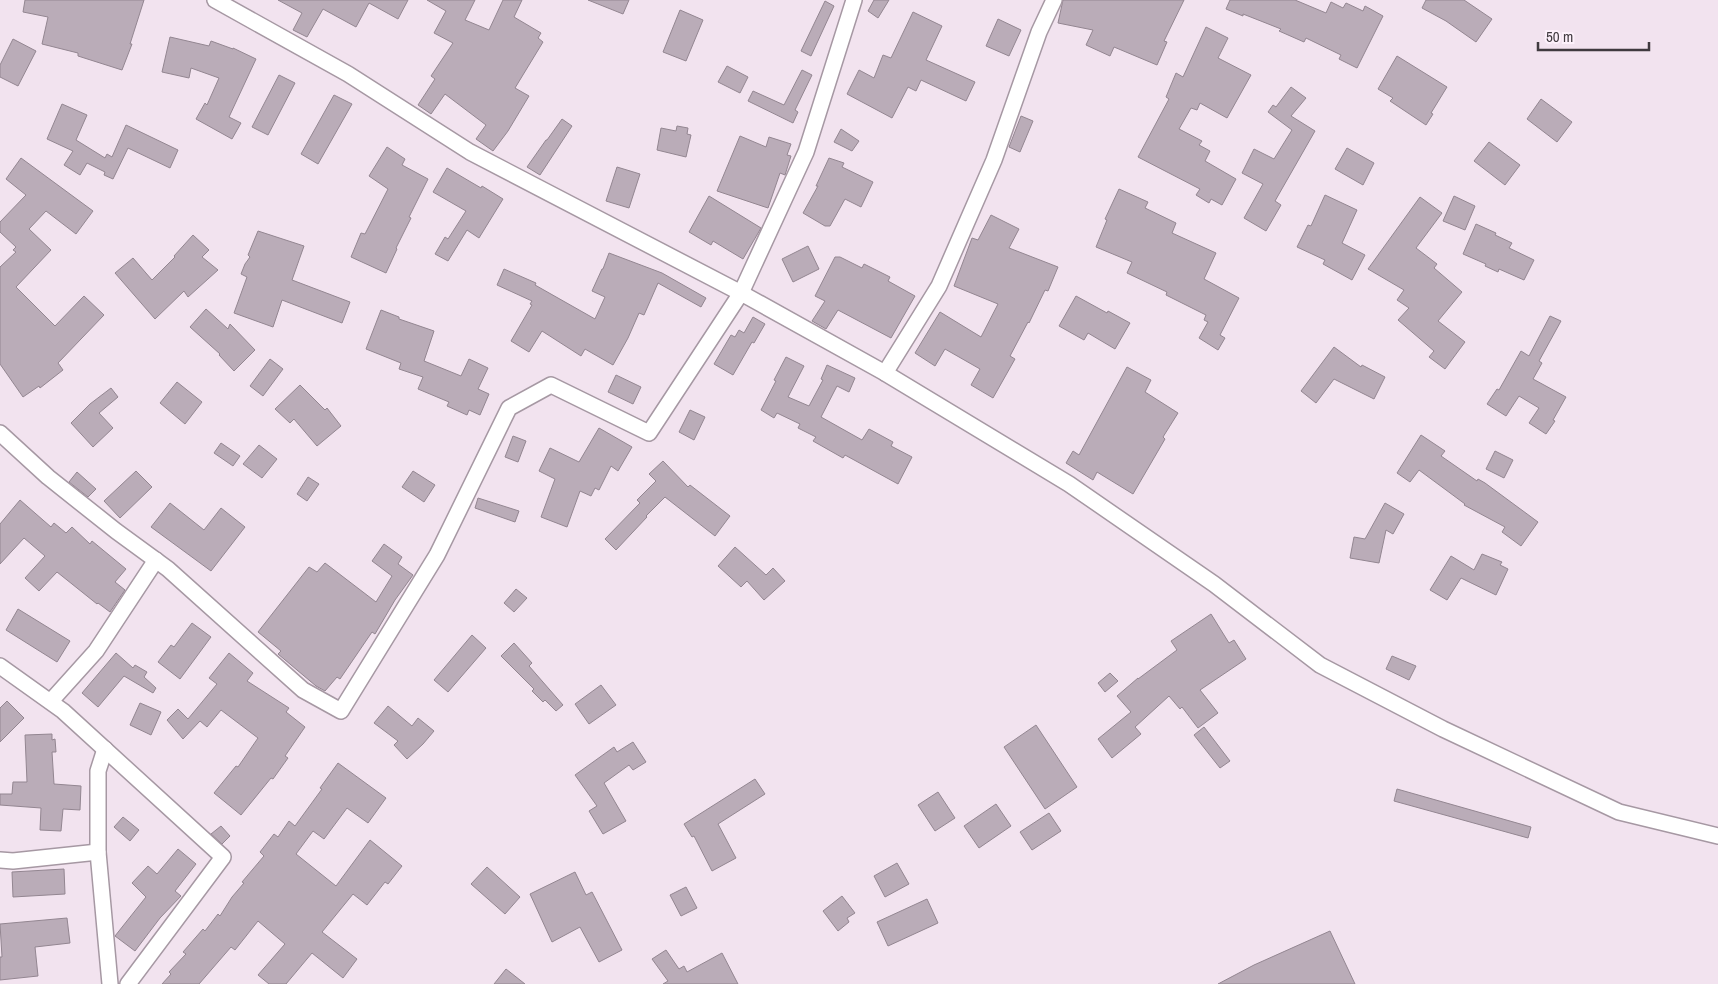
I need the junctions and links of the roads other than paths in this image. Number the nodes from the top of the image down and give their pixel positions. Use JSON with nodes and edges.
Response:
{"nodes":[{"id":1,"x":215,"y":0,"type":"edge"},
{"id":2,"x":854,"y":0,"type":"edge"},
{"id":3,"x":1054,"y":0,"type":"edge"},
{"id":4,"x":741,"y":293,"type":"junction"},
{"id":5,"x":885,"y":373,"type":"junction"},
{"id":6,"x":0,"y":433,"type":"edge"},
{"id":7,"x":156,"y":560,"type":"junction"},
{"id":8,"x":0,"y":666,"type":"edge"},
{"id":9,"x":51,"y":702,"type":"junction"},
{"id":10,"x":105,"y":749,"type":"junction"},
{"id":11,"x":1718,"y":836,"type":"edge"},
{"id":12,"x":98,"y":852,"type":"junction"},
{"id":13,"x":0,"y":860,"type":"edge"},
{"id":14,"x":110,"y":984,"type":"edge"},
{"id":15,"x":128,"y":984,"type":"edge"}],
"edges":[{"from":1,"to":4,"type":"street"},
{"from":2,"to":4,"type":"street"},
{"from":3,"to":5,"type":"street"},
{"from":4,"to":5,"type":"street"},
{"from":4,"to":7,"type":"street"},
{"from":5,"to":11,"type":"street"},
{"from":6,"to":7,"type":"street"},
{"from":7,"to":9,"type":"street"},
{"from":8,"to":9,"type":"street"},
{"from":9,"to":10,"type":"street"},
{"from":10,"to":12,"type":"street"},
{"from":10,"to":15,"type":"street"},
{"from":12,"to":13,"type":"street"},
{"from":12,"to":14,"type":"street"}]}
